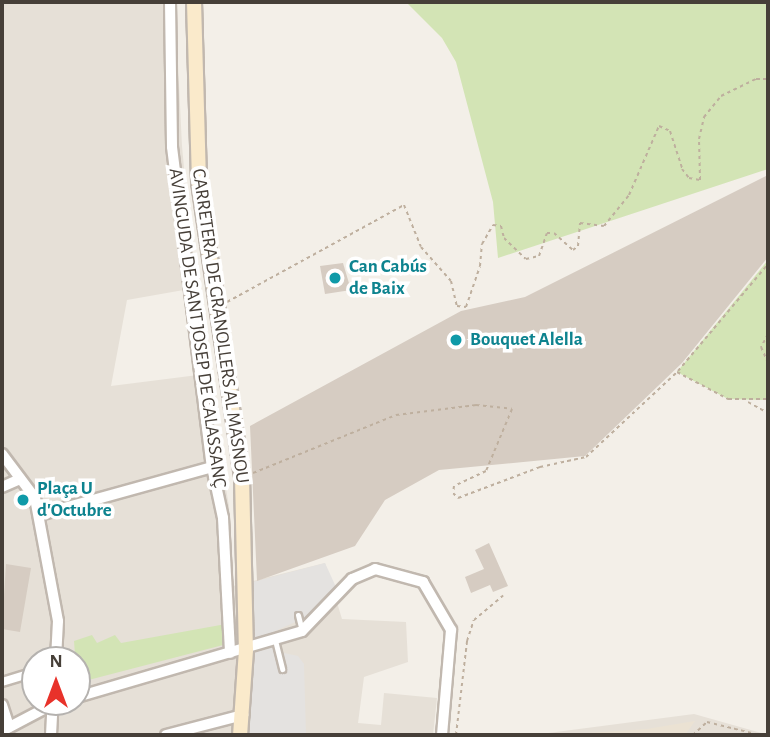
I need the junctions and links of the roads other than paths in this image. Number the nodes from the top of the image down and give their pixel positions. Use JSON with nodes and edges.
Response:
{"nodes":[{"id":1,"x":170,"y":2,"type":"edge"},
{"id":2,"x":194,"y":2,"type":"edge"},
{"id":3,"x":2,"y":454,"type":"edge"},
{"id":4,"x":212,"y":467,"type":"junction"},
{"id":5,"x":20,"y":479,"type":"junction"},
{"id":6,"x":2,"y":487,"type":"edge"},
{"id":7,"x":39,"y":515,"type":"junction"},
{"id":8,"x":298,"y":615,"type":"dead end"},
{"id":9,"x":302,"y":631,"type":"junction"},
{"id":10,"x":275,"y":640,"type":"junction"},
{"id":11,"x":57,"y":646,"type":"edge"},
{"id":12,"x":246,"y":650,"type":"junction"},
{"id":13,"x":230,"y":653,"type":"junction"},
{"id":14,"x":282,"y":669,"type":"dead end"},
{"id":15,"x":21,"y":676,"type":"edge"},
{"id":16,"x":2,"y":682,"type":"edge"},
{"id":17,"x":91,"y":692,"type":"edge"},
{"id":18,"x":2,"y":705,"type":"edge"},
{"id":19,"x":243,"y":715,"type":"junction"},
{"id":20,"x":29,"y":716,"type":"edge"},
{"id":21,"x":52,"y":716,"type":"edge"},
{"id":22,"x":5,"y":729,"type":"edge"},
{"id":23,"x":50,"y":735,"type":"edge"},
{"id":24,"x":166,"y":735,"type":"edge"},
{"id":25,"x":240,"y":735,"type":"edge"},
{"id":26,"x":442,"y":735,"type":"edge"}],
"edges":[{"from":1,"to":4,"type":"street","name":"AVINGUDA DE SANT JOSEP DE CALASSANÇ"},
{"from":2,"to":12,"type":"main road","name":"CARRETERA DE GRANOLLERS AL MASNOU"},
{"from":3,"to":5,"type":"street"},
{"from":4,"to":7,"type":"street"},
{"from":4,"to":13,"type":"street","name":"AVINGUDA DE SANT JOSEP DE CALASSANÇ"},
{"from":5,"to":6,"type":"street"},
{"from":5,"to":7,"type":"street"},
{"from":7,"to":11,"type":"street"},
{"from":8,"to":9,"type":"lane"},
{"from":9,"to":10,"type":"street"},
{"from":9,"to":26,"type":"street"},
{"from":10,"to":12,"type":"street"},
{"from":10,"to":14,"type":"lane"},
{"from":12,"to":13,"type":"street"},
{"from":12,"to":19,"type":"main road","name":"CARRETERA DE GRANOLLERS AL MASNOU"},
{"from":13,"to":17,"type":"street"},
{"from":15,"to":16,"type":"street"},
{"from":18,"to":22,"type":"street"},
{"from":19,"to":24,"type":"street"},
{"from":19,"to":25,"type":"main road","name":"CARRETERA DE GRANOLLERS AL MASNOU"},
{"from":20,"to":22,"type":"street"},
{"from":21,"to":23,"type":"street"}]}
